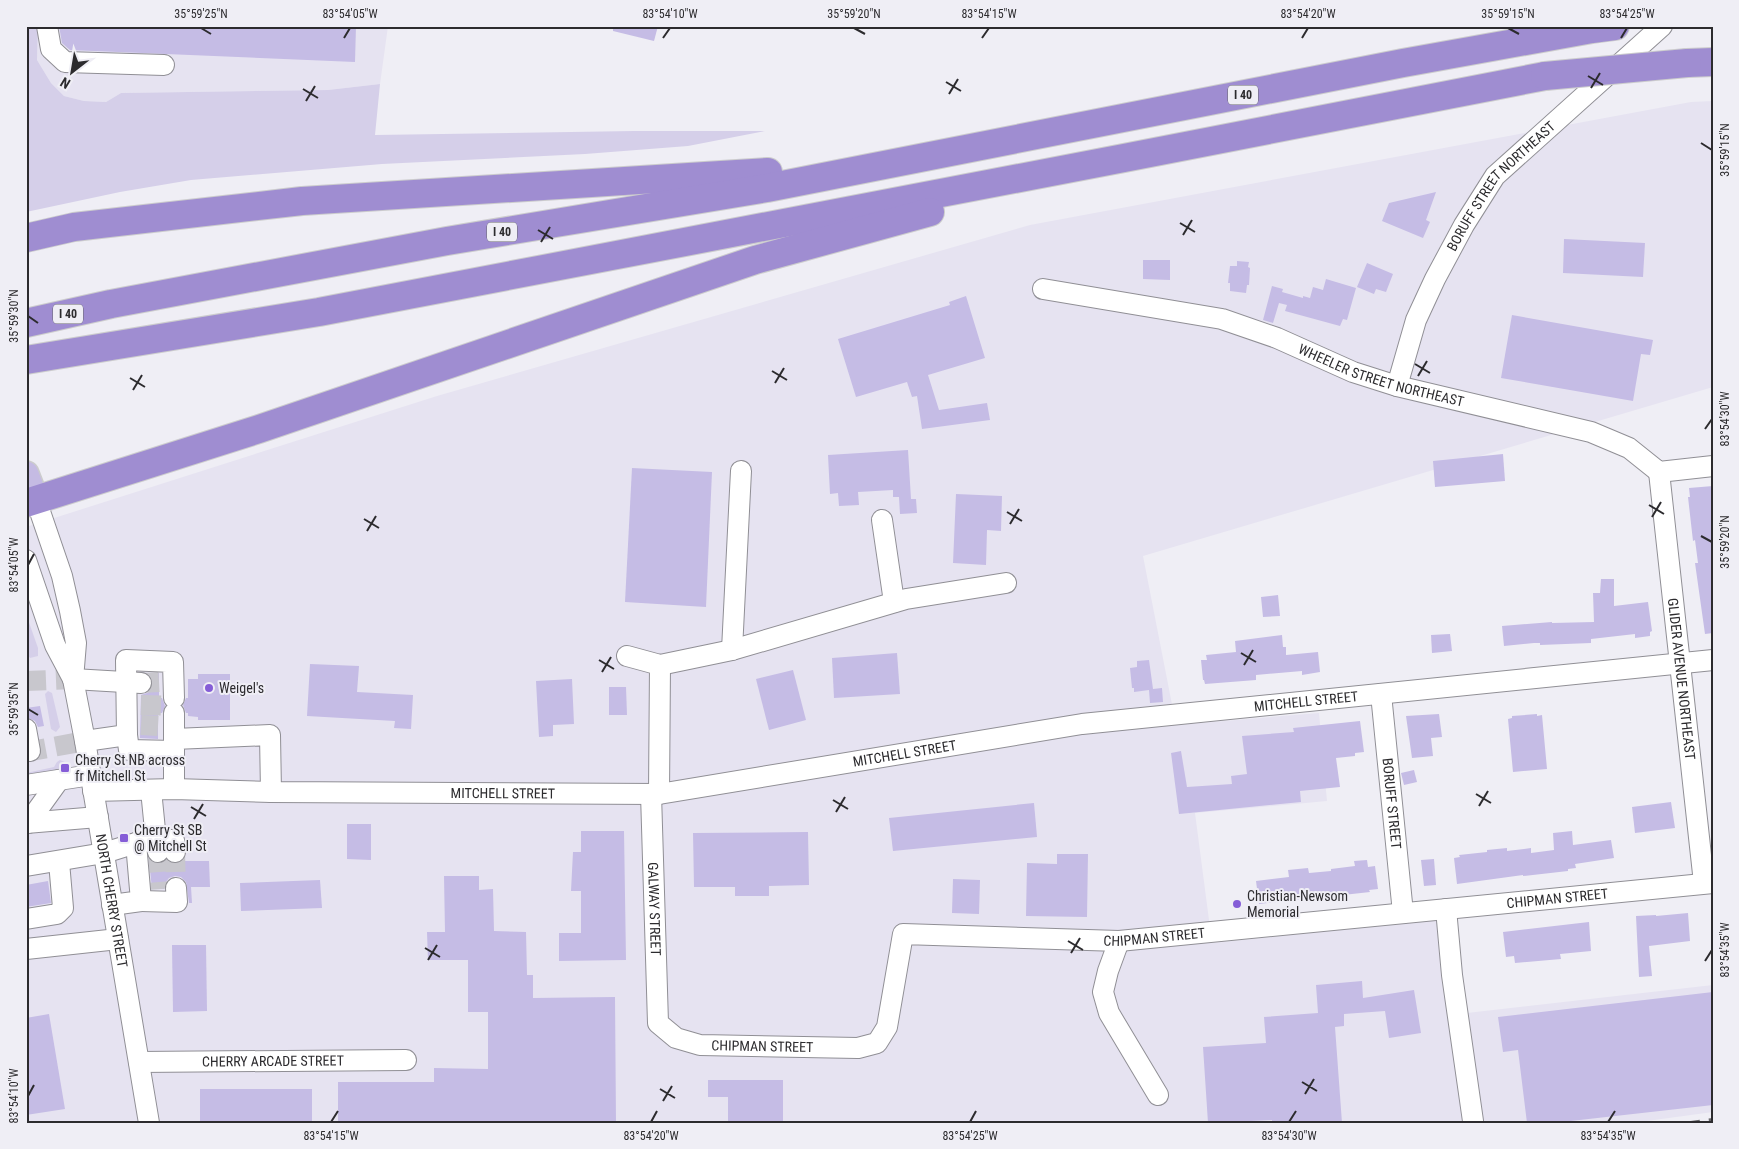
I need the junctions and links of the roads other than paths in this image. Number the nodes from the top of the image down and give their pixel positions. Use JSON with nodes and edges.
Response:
{"nodes":[{"id":1,"x":47,"y":26,"type":"edge"},
{"id":2,"x":1662,"y":26,"type":"edge"},
{"id":3,"x":1603,"y":28,"type":"edge"},
{"id":4,"x":1700,"y":62,"type":"edge"},
{"id":5,"x":164,"y":65,"type":"dead end"},
{"id":6,"x":1124,"y":158,"type":"junction"},
{"id":7,"x":894,"y":163,"type":"junction"},
{"id":8,"x":26,"y":238,"type":"edge"},
{"id":9,"x":1044,"y":289,"type":"dead end"},
{"id":10,"x":26,"y":323,"type":"edge"},
{"id":11,"x":26,"y":360,"type":"edge"},
{"id":12,"x":1397,"y":386,"type":"junction"},
{"id":13,"x":1713,"y":466,"type":"edge"},
{"id":14,"x":741,"y":471,"type":"dead end"},
{"id":15,"x":1659,"y":472,"type":"junction"},
{"id":16,"x":26,"y":474,"type":"edge"},
{"id":17,"x":31,"y":502,"type":"edge"},
{"id":18,"x":882,"y":520,"type":"dead end"},
{"id":19,"x":26,"y":560,"type":"edge"},
{"id":20,"x":1006,"y":583,"type":"dead end"},
{"id":21,"x":894,"y":602,"type":"junction"},
{"id":22,"x":732,"y":650,"type":"junction"},
{"id":23,"x":627,"y":656,"type":"dead end"},
{"id":24,"x":1713,"y":660,"type":"edge"},
{"id":25,"x":1680,"y":664,"type":"junction"},
{"id":26,"x":660,"y":665,"type":"junction"},
{"id":27,"x":73,"y":679,"type":"junction"},
{"id":28,"x":1381,"y":694,"type":"junction"},
{"id":29,"x":153,"y":712,"type":"junction"},
{"id":30,"x":26,"y":729,"type":"edge"},
{"id":31,"x":86,"y":742,"type":"junction"},
{"id":32,"x":30,"y":751,"type":"dead end"},
{"id":33,"x":60,"y":780,"type":"junction"},
{"id":34,"x":92,"y":783,"type":"junction"},
{"id":35,"x":26,"y":785,"type":"edge"},
{"id":36,"x":151,"y":790,"type":"junction"},
{"id":37,"x":174,"y":790,"type":"junction"},
{"id":38,"x":271,"y":792,"type":"junction"},
{"id":39,"x":655,"y":794,"type":"junction"},
{"id":40,"x":98,"y":817,"type":"junction"},
{"id":41,"x":27,"y":823,"type":"edge"},
{"id":42,"x":136,"y":843,"type":"junction"},
{"id":43,"x":104,"y":853,"type":"junction"},
{"id":44,"x":59,"y":862,"type":"junction"},
{"id":45,"x":26,"y":866,"type":"edge"},
{"id":46,"x":1709,"y":883,"type":"edge"},
{"id":47,"x":166,"y":893,"type":"dead end"},
{"id":48,"x":141,"y":901,"type":"junction"},
{"id":49,"x":112,"y":905,"type":"junction"},
{"id":50,"x":1446,"y":909,"type":"junction"},
{"id":51,"x":1403,"y":913,"type":"junction"},
{"id":52,"x":26,"y":919,"type":"edge"},
{"id":53,"x":118,"y":939,"type":"junction"},
{"id":54,"x":1119,"y":942,"type":"junction"},
{"id":55,"x":26,"y":949,"type":"edge"},
{"id":56,"x":658,"y":1023,"type":"joint"},
{"id":57,"x":406,"y":1060,"type":"dead end"},
{"id":58,"x":139,"y":1062,"type":"junction"},
{"id":59,"x":1158,"y":1095,"type":"dead end"},
{"id":60,"x":1473,"y":1122,"type":"dead end"},
{"id":61,"x":149,"y":1123,"type":"edge"}],
"edges":[{"from":1,"to":5,"type":"street"},
{"from":2,"to":12,"type":"street","name":"BORUFF STREET NORTHEAST"},
{"from":3,"to":7,"type":"highway","number":"I 40"},
{"from":4,"to":6,"type":"highway","bridge":true},
{"from":6,"to":11,"type":"highway"},
{"from":6,"to":17,"type":"highway"},
{"from":7,"to":8,"type":"highway"},
{"from":7,"to":10,"type":"highway","number":"I 40"},
{"from":9,"to":12,"type":"street","name":"WHEELER STREET NORTHEAST"},
{"from":12,"to":15,"type":"street","name":"WHEELER STREET NORTHEAST"},
{"from":13,"to":15,"type":"street"},
{"from":14,"to":22,"type":"street"},
{"from":15,"to":25,"type":"street","name":"GLIDER AVENUE NORTHEAST"},
{"from":16,"to":17,"type":"main road","name":"NORTH CHERRY STREET"},
{"from":17,"to":27,"type":"street","name":"NORTH CHERRY STREET"},
{"from":18,"to":21,"type":"street"},
{"from":19,"to":27,"type":"street","name":"NORTH CHERRY STREET"},
{"from":20,"to":21,"type":"street"},
{"from":21,"to":22,"type":"street"},
{"from":22,"to":26,"type":"street"},
{"from":23,"to":26,"type":"street"},
{"from":24,"to":25,"type":"street","name":"MITCHELL STREET"},
{"from":25,"to":28,"type":"street","name":"MITCHELL STREET"},
{"from":25,"to":46,"type":"street","name":"GLIDER AVENUE NORTHEAST"},
{"from":26,"to":39,"type":"street","name":"GALWAY STREET"},
{"from":27,"to":29,"type":"street"},
{"from":27,"to":31,"type":"street","name":"NORTH CHERRY STREET"},
{"from":28,"to":39,"type":"street","name":"MITCHELL STREET"},
{"from":28,"to":51,"type":"street","name":"BORUFF STREET"},
{"from":29,"to":31,"type":"street"},
{"from":29,"to":37,"type":"street"},
{"from":29,"to":38,"type":"street"},
{"from":30,"to":32,"type":"street"},
{"from":31,"to":34,"type":"street","name":"NORTH CHERRY STREET"},
{"from":33,"to":34,"type":"street","name":"MITCHELL STREET"},
{"from":33,"to":35,"type":"street","name":"MITCHELL STREET"},
{"from":33,"to":41,"type":"street"},
{"from":34,"to":36,"type":"street","name":"MITCHELL STREET"},
{"from":34,"to":40,"type":"street","name":"NORTH CHERRY STREET"},
{"from":36,"to":37,"type":"street","name":"MITCHELL STREET"},
{"from":36,"to":42,"type":"street"},
{"from":37,"to":38,"type":"street","name":"MITCHELL STREET"},
{"from":38,"to":39,"type":"street","name":"MITCHELL STREET"},
{"from":39,"to":56,"type":"street","name":"GALWAY STREET"},
{"from":40,"to":41,"type":"street"},
{"from":40,"to":43,"type":"street","name":"NORTH CHERRY STREET"},
{"from":42,"to":43,"type":"street"},
{"from":42,"to":48,"type":"street"},
{"from":43,"to":44,"type":"street"},
{"from":43,"to":49,"type":"street","name":"NORTH CHERRY STREET"},
{"from":44,"to":45,"type":"street"},
{"from":44,"to":52,"type":"street"},
{"from":46,"to":50,"type":"street","name":"CHIPMAN STREET"},
{"from":47,"to":48,"type":"street"},
{"from":48,"to":49,"type":"street"},
{"from":49,"to":53,"type":"street","name":"NORTH CHERRY STREET"},
{"from":50,"to":51,"type":"street","name":"CHIPMAN STREET"},
{"from":50,"to":60,"type":"street"},
{"from":51,"to":54,"type":"street","name":"CHIPMAN STREET"},
{"from":53,"to":55,"type":"street"},
{"from":53,"to":58,"type":"street","name":"NORTH CHERRY STREET"},
{"from":54,"to":56,"type":"street","name":"CHIPMAN STREET"},
{"from":54,"to":59,"type":"street"},
{"from":57,"to":58,"type":"street","name":"CHERRY ARCADE STREET"},
{"from":58,"to":61,"type":"street","name":"NORTH CHERRY STREET"}]}
